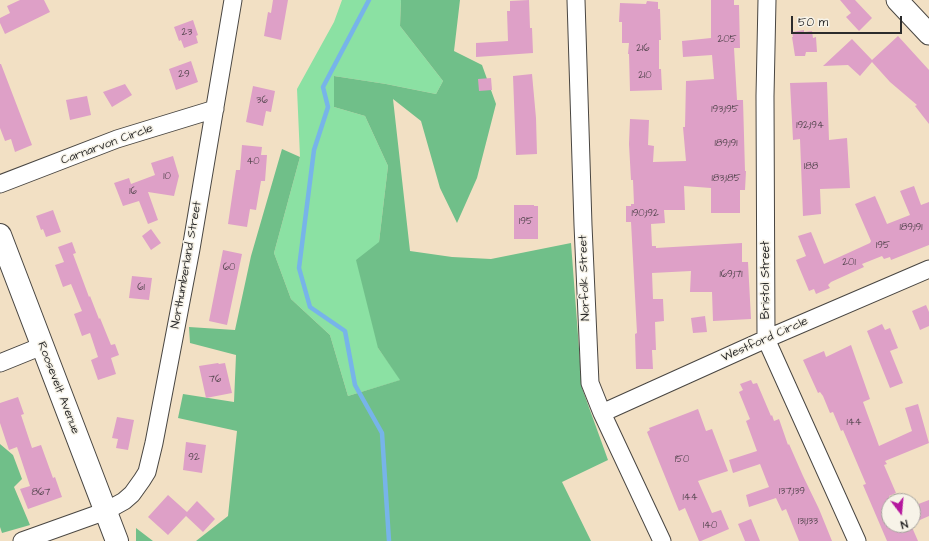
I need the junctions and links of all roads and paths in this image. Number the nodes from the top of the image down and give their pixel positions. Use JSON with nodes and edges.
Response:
{"nodes":[{"id":1,"x":234,"y":0,"type":"edge"},
{"id":2,"x":576,"y":0,"type":"edge"},
{"id":3,"x":767,"y":0,"type":"edge"},
{"id":4,"x":897,"y":0,"type":"edge"},
{"id":5,"x":929,"y":34,"type":"edge"},
{"id":6,"x":215,"y":108,"type":"junction"},
{"id":7,"x":0,"y":184,"type":"edge"},
{"id":8,"x":0,"y":235,"type":"edge"},
{"id":9,"x":929,"y":269,"type":"edge"},
{"id":10,"x":766,"y":339,"type":"junction"},
{"id":11,"x":42,"y":346,"type":"junction"},
{"id":12,"x":0,"y":363,"type":"edge"},
{"id":13,"x":602,"y":413,"type":"junction"},
{"id":14,"x":106,"y":511,"type":"junction"},
{"id":15,"x":22,"y":541,"type":"edge"},
{"id":16,"x":117,"y":541,"type":"edge"},
{"id":17,"x":662,"y":541,"type":"edge"},
{"id":18,"x":858,"y":541,"type":"edge"}],
"edges":[{"from":1,"to":6,"type":"street","name":"Northumberland Street"},
{"from":2,"to":13,"type":"street","name":"Norfolk Street"},
{"from":3,"to":10,"type":"street","name":"Bristol Street"},
{"from":4,"to":5,"type":"street"},
{"from":6,"to":7,"type":"street","name":"Carnarvon Circle"},
{"from":6,"to":14,"type":"street","name":"Northumberland Street"},
{"from":8,"to":11,"type":"main road","name":"Roosevelt Avenue"},
{"from":9,"to":10,"type":"street","name":"Westford Circle"},
{"from":10,"to":13,"type":"street","name":"Westford Circle"},
{"from":10,"to":18,"type":"street","name":"Bristol Street"},
{"from":11,"to":12,"type":"street"},
{"from":11,"to":14,"type":"main road","name":"Roosevelt Avenue"},
{"from":13,"to":17,"type":"street","name":"Norfolk Street"},
{"from":14,"to":15,"type":"street"},
{"from":14,"to":16,"type":"main road","name":"Roosevelt Avenue"}]}
